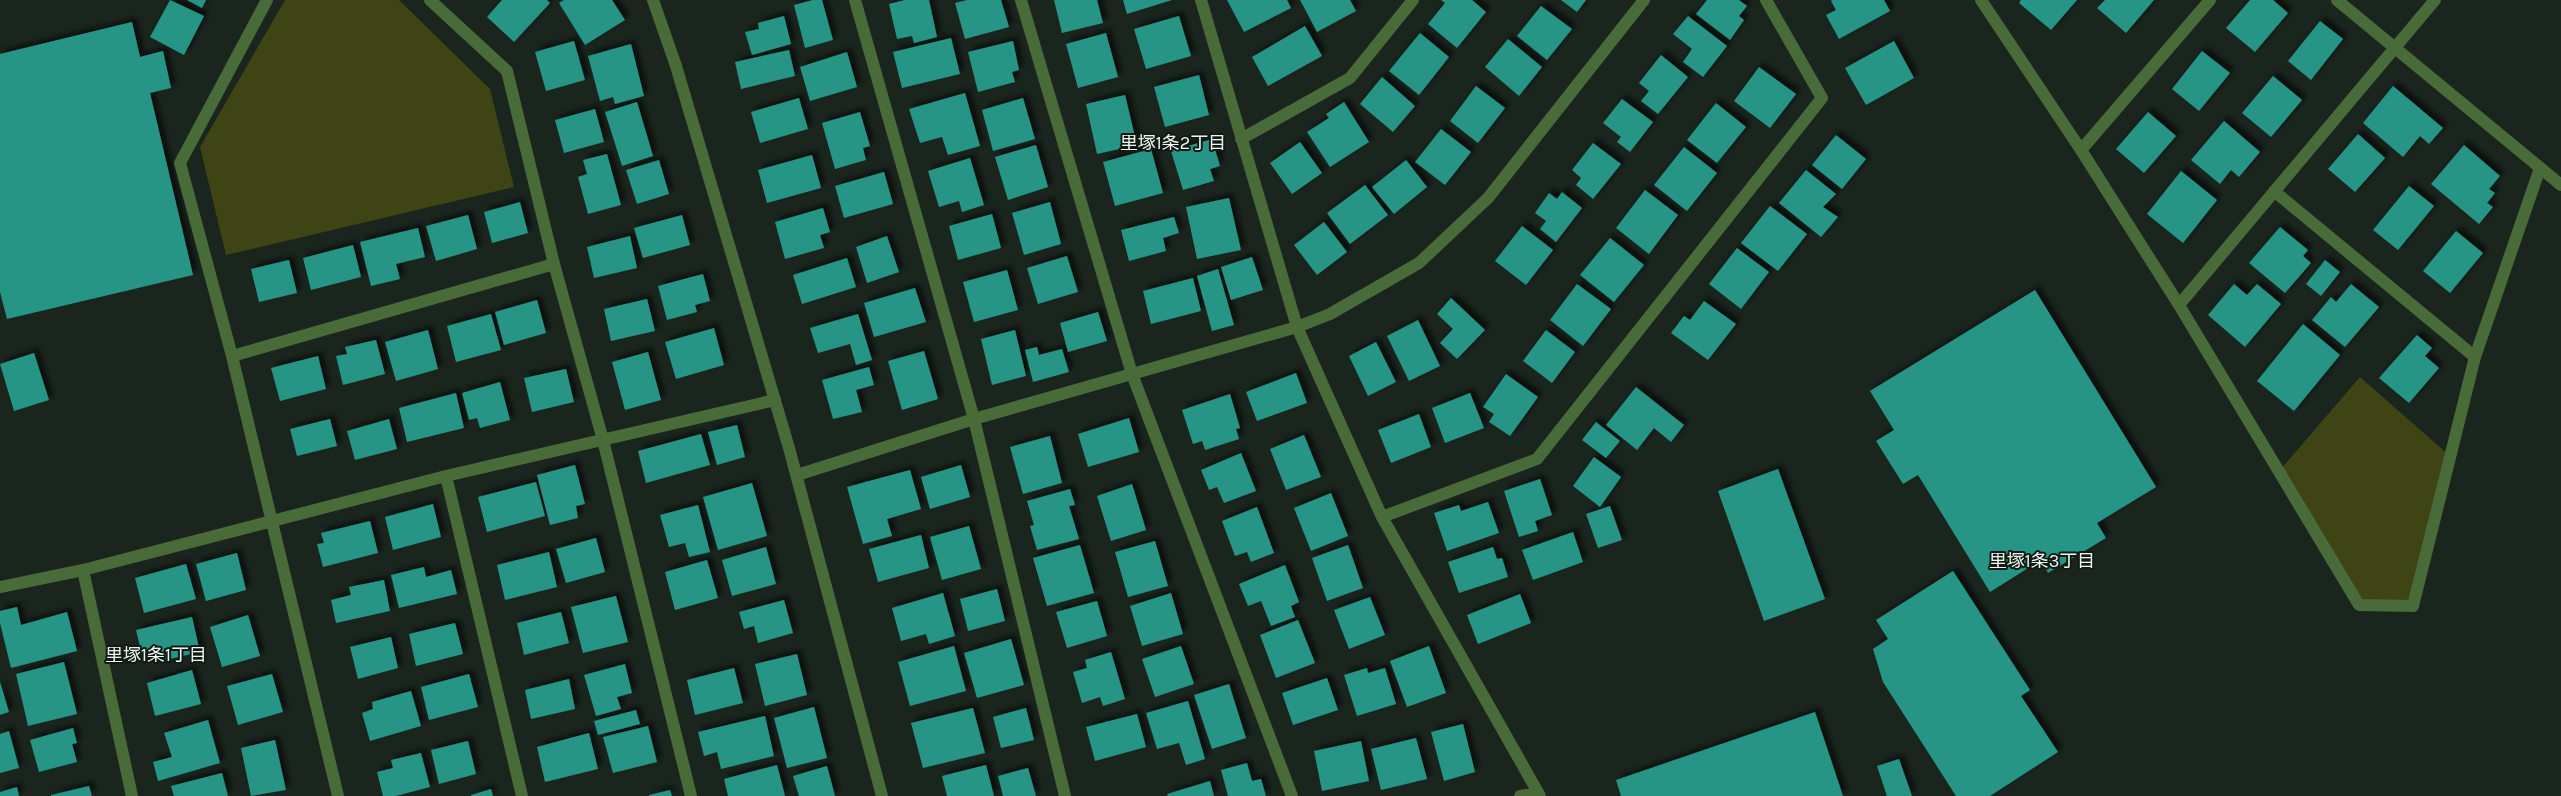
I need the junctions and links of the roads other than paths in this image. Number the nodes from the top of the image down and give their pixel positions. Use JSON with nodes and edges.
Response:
{"nodes":[{"id":1,"x":267,"y":0,"type":"edge"},
{"id":2,"x":430,"y":0,"type":"edge"},
{"id":3,"x":654,"y":0,"type":"edge"},
{"id":4,"x":855,"y":0,"type":"edge"},
{"id":5,"x":1021,"y":0,"type":"edge"},
{"id":6,"x":1201,"y":0,"type":"edge"},
{"id":7,"x":1413,"y":0,"type":"edge"},
{"id":8,"x":1644,"y":0,"type":"edge"},
{"id":9,"x":1766,"y":0,"type":"edge"},
{"id":10,"x":1981,"y":0,"type":"edge"},
{"id":11,"x":2210,"y":0,"type":"edge"},
{"id":12,"x":2337,"y":0,"type":"edge"},
{"id":13,"x":2435,"y":0,"type":"edge"},
{"id":14,"x":2395,"y":48,"type":"junction"},
{"id":15,"x":1241,"y":139,"type":"junction"},
{"id":16,"x":2081,"y":150,"type":"junction"},
{"id":17,"x":2540,"y":168,"type":"junction"},
{"id":18,"x":2561,"y":185,"type":"edge"},
{"id":19,"x":2274,"y":192,"type":"junction"},
{"id":20,"x":554,"y":264,"type":"junction"},
{"id":21,"x":2179,"y":305,"type":"junction"},
{"id":22,"x":1297,"y":327,"type":"junction"},
{"id":23,"x":232,"y":356,"type":"junction"},
{"id":24,"x":2475,"y":356,"type":"junction"},
{"id":25,"x":1132,"y":374,"type":"junction"},
{"id":26,"x":775,"y":400,"type":"junction"},
{"id":27,"x":974,"y":419,"type":"junction"},
{"id":28,"x":604,"y":440,"type":"junction"},
{"id":29,"x":797,"y":475,"type":"junction"},
{"id":30,"x":446,"y":476,"type":"junction"},
{"id":31,"x":1382,"y":517,"type":"junction"},
{"id":32,"x":273,"y":522,"type":"junction"},
{"id":33,"x":83,"y":570,"type":"junction"},
{"id":34,"x":0,"y":587,"type":"edge"},
{"id":35,"x":1539,"y":794,"type":"edge"},
{"id":36,"x":132,"y":796,"type":"edge"},
{"id":37,"x":338,"y":796,"type":"edge"},
{"id":38,"x":522,"y":796,"type":"edge"},
{"id":39,"x":691,"y":796,"type":"edge"},
{"id":40,"x":882,"y":796,"type":"edge"},
{"id":41,"x":1066,"y":796,"type":"edge"},
{"id":42,"x":1292,"y":796,"type":"edge"},
{"id":43,"x":1520,"y":796,"type":"edge"}],
"edges":[{"from":1,"to":23,"type":"street"},
{"from":2,"to":20,"type":"street"},
{"from":3,"to":26,"type":"street"},
{"from":4,"to":27,"type":"street"},
{"from":5,"to":25,"type":"street"},
{"from":6,"to":15,"type":"street"},
{"from":7,"to":15,"type":"street"},
{"from":8,"to":22,"type":"street"},
{"from":9,"to":31,"type":"street"},
{"from":10,"to":16,"type":"street"},
{"from":11,"to":16,"type":"street"},
{"from":12,"to":14,"type":"street"},
{"from":13,"to":14,"type":"street"},
{"from":14,"to":17,"type":"street"},
{"from":14,"to":19,"type":"street"},
{"from":15,"to":22,"type":"street"},
{"from":16,"to":21,"type":"street"},
{"from":17,"to":18,"type":"street"},
{"from":17,"to":24,"type":"street"},
{"from":19,"to":21,"type":"street"},
{"from":19,"to":24,"type":"street"},
{"from":20,"to":23,"type":"street"},
{"from":20,"to":28,"type":"street"},
{"from":21,"to":24,"type":"street"},
{"from":22,"to":25,"type":"street"},
{"from":22,"to":31,"type":"street"},
{"from":23,"to":32,"type":"street"},
{"from":25,"to":27,"type":"street"},
{"from":25,"to":42,"type":"street"},
{"from":26,"to":28,"type":"street"},
{"from":26,"to":29,"type":"street"},
{"from":27,"to":29,"type":"street"},
{"from":27,"to":41,"type":"street"},
{"from":28,"to":30,"type":"street"},
{"from":28,"to":39,"type":"street"},
{"from":29,"to":40,"type":"street"},
{"from":30,"to":32,"type":"street"},
{"from":30,"to":38,"type":"street"},
{"from":31,"to":35,"type":"street"},
{"from":32,"to":33,"type":"street"},
{"from":32,"to":37,"type":"street"},
{"from":33,"to":34,"type":"street"},
{"from":33,"to":36,"type":"street"},
{"from":35,"to":43,"type":"street"}]}
